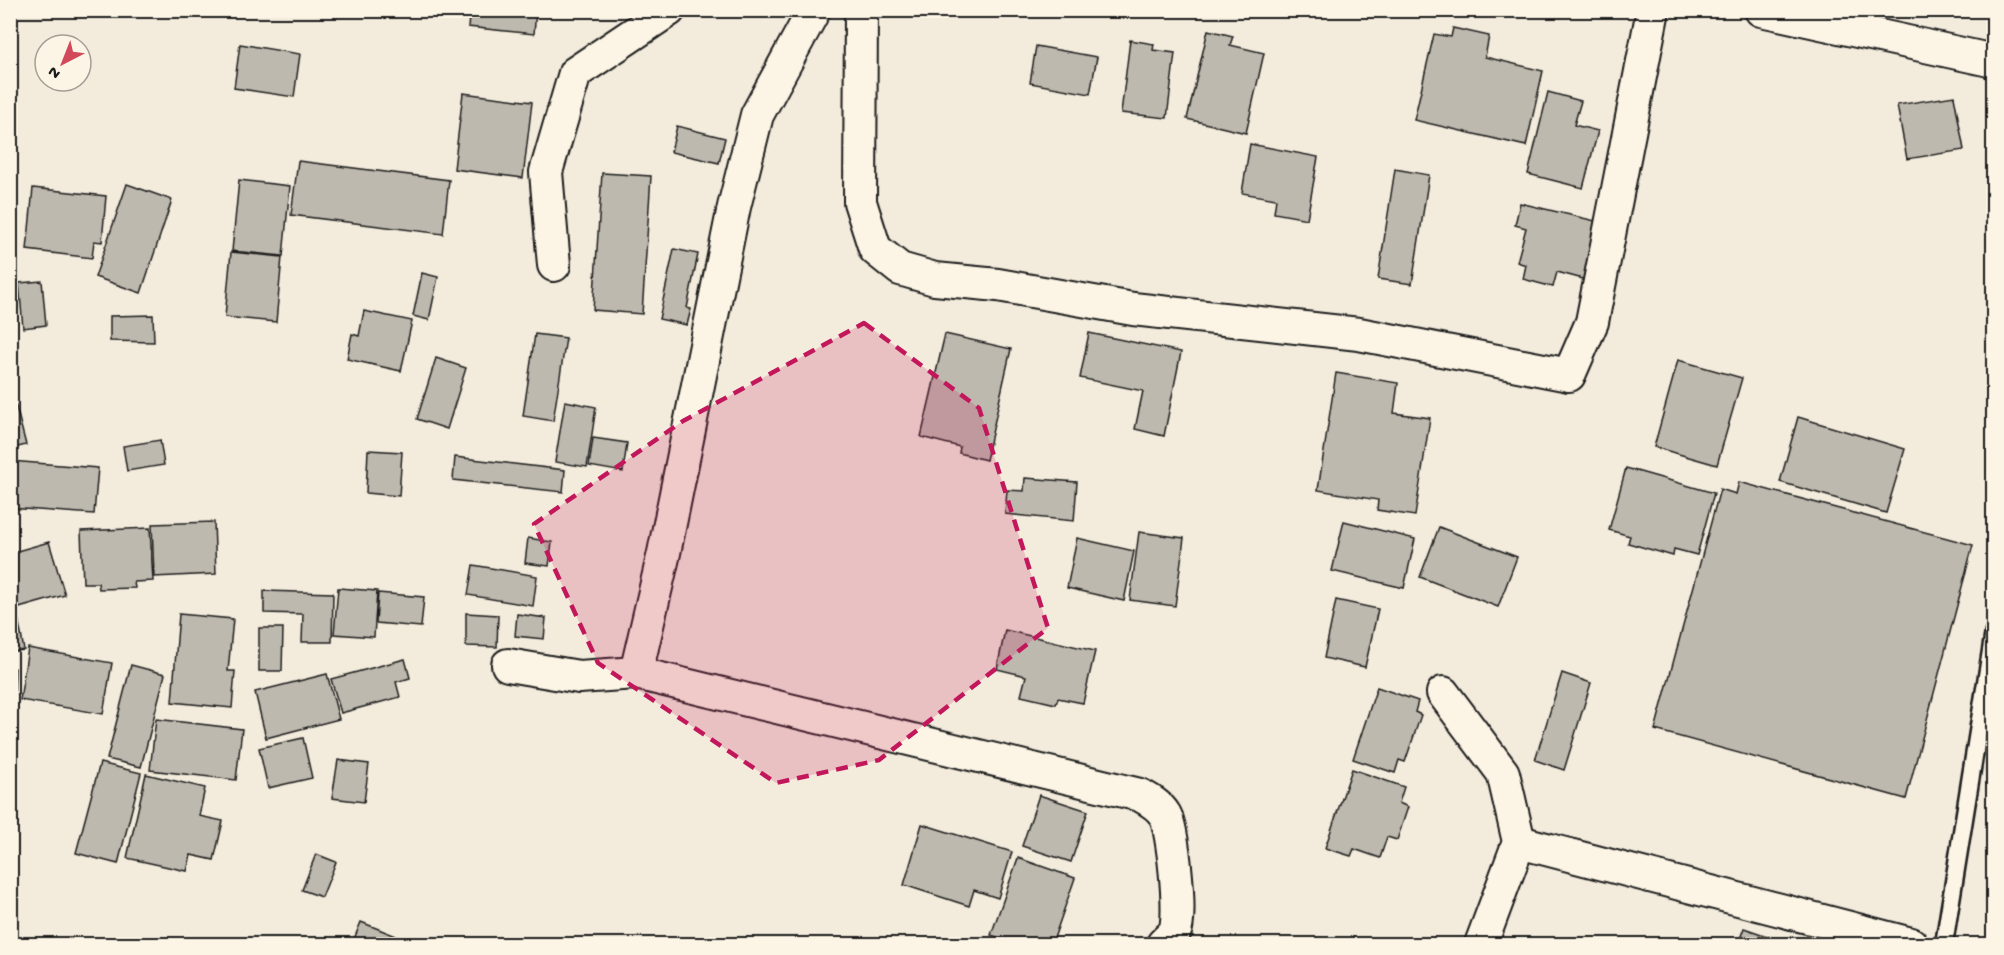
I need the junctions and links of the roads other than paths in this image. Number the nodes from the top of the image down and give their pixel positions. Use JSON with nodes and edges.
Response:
{"nodes":[{"id":1,"x":669,"y":10,"type":"edge"},
{"id":2,"x":814,"y":10,"type":"edge"},
{"id":3,"x":861,"y":10,"type":"edge"},
{"id":4,"x":1653,"y":10,"type":"edge"},
{"id":5,"x":1761,"y":10,"type":"edge"},
{"id":6,"x":1994,"y":61,"type":"edge"},
{"id":7,"x":554,"y":265,"type":"dead end"},
{"id":8,"x":1994,"y":632,"type":"edge"},
{"id":9,"x":508,"y":664,"type":"dead end"},
{"id":10,"x":636,"y":673,"type":"junction"},
{"id":11,"x":1443,"y":693,"type":"dead end"},
{"id":12,"x":1519,"y":842,"type":"junction"},
{"id":13,"x":1163,"y":945,"type":"edge"},
{"id":14,"x":1481,"y":945,"type":"edge"},
{"id":15,"x":1911,"y":945,"type":"edge"},
{"id":16,"x":1944,"y":945,"type":"edge"}],
"edges":[{"from":1,"to":7,"type":"street"},
{"from":2,"to":10,"type":"street"},
{"from":3,"to":4,"type":"street"},
{"from":5,"to":6,"type":"street"},
{"from":8,"to":16,"type":"lane"},
{"from":9,"to":10,"type":"street"},
{"from":10,"to":13,"type":"street"},
{"from":11,"to":12,"type":"street"},
{"from":12,"to":14,"type":"street"},
{"from":12,"to":15,"type":"street"}]}
